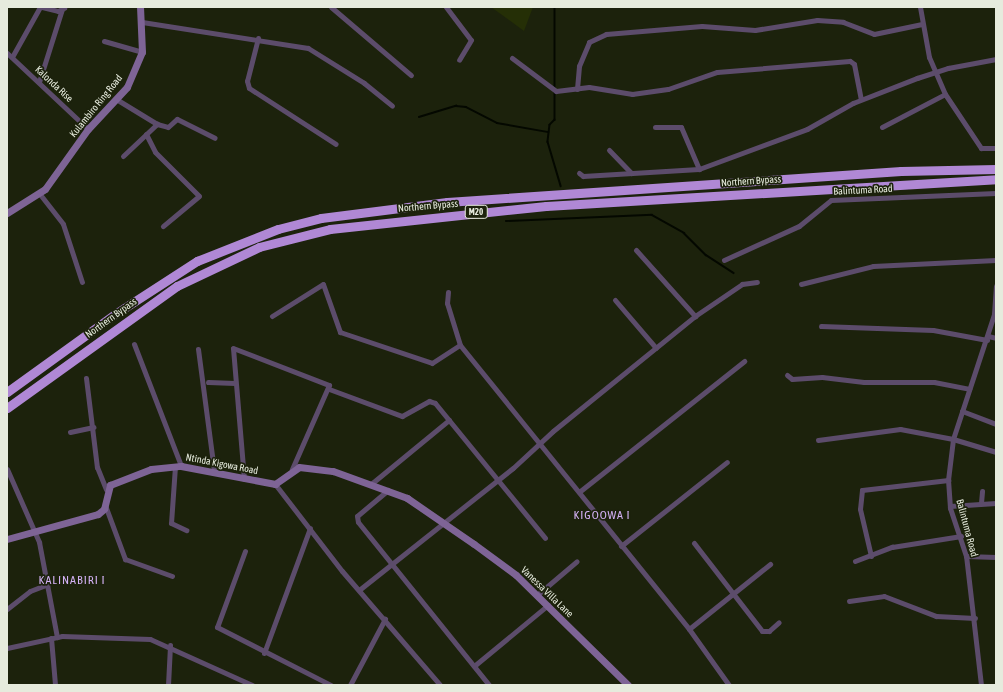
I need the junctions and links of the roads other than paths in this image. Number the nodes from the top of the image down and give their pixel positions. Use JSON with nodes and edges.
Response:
{"nodes":[{"id":1,"x":41,"y":7,"type":"edge"},
{"id":2,"x":140,"y":7,"type":"edge"},
{"id":3,"x":331,"y":7,"type":"edge"},
{"id":4,"x":446,"y":7,"type":"edge"},
{"id":5,"x":920,"y":7,"type":"edge"},
{"id":6,"x":63,"y":8,"type":"edge"},
{"id":7,"x":142,"y":22,"type":"junction"},
{"id":8,"x":922,"y":24,"type":"junction"},
{"id":9,"x":258,"y":38,"type":"junction"},
{"id":10,"x":104,"y":41,"type":"dead end"},
{"id":11,"x":7,"y":52,"type":"edge"},
{"id":12,"x":142,"y":52,"type":"junction"},
{"id":13,"x":12,"y":57,"type":"junction"},
{"id":14,"x":512,"y":58,"type":"dead end"},
{"id":15,"x":996,"y":59,"type":"edge"},
{"id":16,"x":459,"y":60,"type":"dead end"},
{"id":17,"x":936,"y":72,"type":"junction"},
{"id":18,"x":411,"y":74,"type":"dead end"},
{"id":19,"x":39,"y":82,"type":"junction"},
{"id":20,"x":577,"y":89,"type":"junction"},
{"id":21,"x":945,"y":94,"type":"junction"},
{"id":22,"x":116,"y":99,"type":"junction"},
{"id":23,"x":861,"y":99,"type":"junction"},
{"id":24,"x":392,"y":106,"type":"dead end"},
{"id":25,"x":157,"y":124,"type":"junction"},
{"id":26,"x":655,"y":127,"type":"dead end"},
{"id":27,"x":882,"y":127,"type":"dead end"},
{"id":28,"x":88,"y":129,"type":"junction"},
{"id":29,"x":146,"y":134,"type":"junction"},
{"id":30,"x":215,"y":138,"type":"dead end"},
{"id":31,"x":336,"y":144,"type":"dead end"},
{"id":32,"x":996,"y":148,"type":"edge"},
{"id":33,"x":609,"y":150,"type":"dead end"},
{"id":34,"x":123,"y":156,"type":"dead end"},
{"id":35,"x":699,"y":169,"type":"junction"},
{"id":36,"x":996,"y":169,"type":"edge"},
{"id":37,"x":580,"y":173,"type":"dead end"},
{"id":38,"x":631,"y":173,"type":"junction"},
{"id":39,"x":996,"y":179,"type":"edge"},
{"id":40,"x":39,"y":194,"type":"junction"},
{"id":41,"x":996,"y":194,"type":"edge"},
{"id":42,"x":7,"y":213,"type":"edge"},
{"id":43,"x":163,"y":226,"type":"dead end"},
{"id":44,"x":636,"y":250,"type":"dead end"},
{"id":45,"x":724,"y":260,"type":"dead end"},
{"id":46,"x":996,"y":260,"type":"edge"},
{"id":47,"x":82,"y":282,"type":"dead end"},
{"id":48,"x":756,"y":282,"type":"dead end"},
{"id":49,"x":801,"y":284,"type":"dead end"},
{"id":50,"x":996,"y":286,"type":"edge"},
{"id":51,"x":448,"y":292,"type":"dead end"},
{"id":52,"x":615,"y":300,"type":"dead end"},
{"id":53,"x":272,"y":316,"type":"dead end"},
{"id":54,"x":695,"y":316,"type":"junction"},
{"id":55,"x":821,"y":326,"type":"dead end"},
{"id":56,"x":987,"y":338,"type":"junction"},
{"id":57,"x":996,"y":338,"type":"edge"},
{"id":58,"x":134,"y":344,"type":"dead end"},
{"id":59,"x":460,"y":346,"type":"junction"},
{"id":60,"x":656,"y":348,"type":"junction"},
{"id":61,"x":198,"y":350,"type":"dead end"},
{"id":62,"x":744,"y":361,"type":"dead end"},
{"id":63,"x":787,"y":375,"type":"dead end"},
{"id":64,"x":86,"y":378,"type":"dead end"},
{"id":65,"x":208,"y":382,"type":"dead end"},
{"id":66,"x":235,"y":383,"type":"junction"},
{"id":67,"x":329,"y":389,"type":"junction"},
{"id":68,"x":969,"y":389,"type":"junction"},
{"id":69,"x":7,"y":392,"type":"edge"},
{"id":70,"x":7,"y":408,"type":"edge"},
{"id":71,"x":962,"y":411,"type":"junction"},
{"id":72,"x":449,"y":420,"type":"junction"},
{"id":73,"x":996,"y":424,"type":"edge"},
{"id":74,"x":93,"y":427,"type":"junction"},
{"id":75,"x":70,"y":432,"type":"dead end"},
{"id":76,"x":953,"y":439,"type":"junction"},
{"id":77,"x":818,"y":440,"type":"dead end"},
{"id":78,"x":540,"y":445,"type":"junction"},
{"id":79,"x":996,"y":452,"type":"edge"},
{"id":80,"x":727,"y":462,"type":"dead end"},
{"id":81,"x":178,"y":466,"type":"junction"},
{"id":82,"x":7,"y":469,"type":"edge"},
{"id":83,"x":292,"y":469,"type":"junction"},
{"id":84,"x":214,"y":471,"type":"junction"},
{"id":85,"x":244,"y":479,"type":"junction"},
{"id":86,"x":948,"y":480,"type":"junction"},
{"id":87,"x":497,"y":481,"type":"junction"},
{"id":88,"x":275,"y":484,"type":"junction"},
{"id":89,"x":371,"y":484,"type":"junction"},
{"id":90,"x":106,"y":489,"type":"junction"},
{"id":91,"x":388,"y":490,"type":"junction"},
{"id":92,"x":982,"y":491,"type":"dead end"},
{"id":93,"x":579,"y":492,"type":"junction"},
{"id":94,"x":981,"y":503,"type":"junction"},
{"id":95,"x":996,"y":503,"type":"edge"},
{"id":96,"x":105,"y":505,"type":"junction"},
{"id":97,"x":950,"y":506,"type":"junction"},
{"id":98,"x":444,"y":522,"type":"junction"},
{"id":99,"x":310,"y":528,"type":"junction"},
{"id":100,"x":186,"y":530,"type":"dead end"},
{"id":101,"x":36,"y":533,"type":"junction"},
{"id":102,"x":961,"y":536,"type":"junction"},
{"id":103,"x":545,"y":538,"type":"dead end"},
{"id":104,"x":7,"y":539,"type":"edge"},
{"id":105,"x":694,"y":543,"type":"dead end"},
{"id":106,"x":621,"y":546,"type":"junction"},
{"id":107,"x":245,"y":551,"type":"dead end"},
{"id":108,"x":871,"y":556,"type":"junction"},
{"id":109,"x":966,"y":556,"type":"junction"},
{"id":110,"x":996,"y":557,"type":"edge"},
{"id":111,"x":577,"y":561,"type":"dead end"},
{"id":112,"x":855,"y":561,"type":"dead end"},
{"id":113,"x":391,"y":563,"type":"junction"},
{"id":114,"x":770,"y":564,"type":"dead end"},
{"id":115,"x":172,"y":576,"type":"dead end"},
{"id":116,"x":48,"y":584,"type":"junction"},
{"id":117,"x":359,"y":590,"type":"junction"},
{"id":118,"x":733,"y":593,"type":"junction"},
{"id":119,"x":536,"y":594,"type":"junction"},
{"id":120,"x":849,"y":601,"type":"dead end"},
{"id":121,"x":548,"y":605,"type":"junction"},
{"id":122,"x":7,"y":609,"type":"edge"},
{"id":123,"x":975,"y":618,"type":"junction"},
{"id":124,"x":385,"y":620,"type":"junction"},
{"id":125,"x":779,"y":622,"type":"dead end"},
{"id":126,"x":689,"y":629,"type":"junction"},
{"id":127,"x":54,"y":638,"type":"junction"},
{"id":128,"x":170,"y":645,"type":"junction"},
{"id":129,"x":7,"y":648,"type":"edge"},
{"id":130,"x":264,"y":652,"type":"junction"},
{"id":131,"x":474,"y":666,"type":"junction"},
{"id":132,"x":55,"y":685,"type":"edge"},
{"id":133,"x":168,"y":685,"type":"edge"},
{"id":134,"x":252,"y":685,"type":"edge"},
{"id":135,"x":331,"y":685,"type":"edge"},
{"id":136,"x":350,"y":685,"type":"edge"},
{"id":137,"x":440,"y":685,"type":"edge"},
{"id":138,"x":489,"y":685,"type":"edge"},
{"id":139,"x":628,"y":685,"type":"edge"},
{"id":140,"x":729,"y":685,"type":"edge"},
{"id":141,"x":981,"y":685,"type":"edge"}],
"edges":[{"from":1,"to":6,"type":"street"},
{"from":1,"to":13,"type":"street"},
{"from":2,"to":7,"type":"street","name":"Kulambiro Ring Road"},
{"from":3,"to":18,"type":"street"},
{"from":4,"to":16,"type":"street"},
{"from":5,"to":8,"type":"street"},
{"from":6,"to":19,"type":"street"},
{"from":7,"to":9,"type":"street"},
{"from":7,"to":12,"type":"street","name":"Kulambiro Ring Road"},
{"from":8,"to":17,"type":"street"},
{"from":8,"to":20,"type":"street"},
{"from":9,"to":24,"type":"street"},
{"from":9,"to":31,"type":"street"},
{"from":10,"to":12,"type":"street"},
{"from":11,"to":13,"type":"street","name":"Kalonda Rise"},
{"from":12,"to":22,"type":"street","name":"Kulambiro Ring Road"},
{"from":13,"to":19,"type":"street","name":"Kalonda Rise"},
{"from":14,"to":20,"type":"street"},
{"from":15,"to":17,"type":"street"},
{"from":17,"to":21,"type":"street"},
{"from":17,"to":23,"type":"street"},
{"from":19,"to":28,"type":"street","name":"Kalonda Rise"},
{"from":20,"to":23,"type":"street"},
{"from":21,"to":27,"type":"street"},
{"from":21,"to":32,"type":"street"},
{"from":22,"to":25,"type":"street"},
{"from":22,"to":28,"type":"street","name":"Kulambiro Ring Road"},
{"from":23,"to":35,"type":"street"},
{"from":25,"to":29,"type":"street"},
{"from":25,"to":30,"type":"street"},
{"from":26,"to":35,"type":"street"},
{"from":28,"to":40,"type":"street","name":"Kulambiro Ring Road"},
{"from":29,"to":34,"type":"street"},
{"from":29,"to":43,"type":"street"},
{"from":33,"to":38,"type":"street"},
{"from":35,"to":38,"type":"street"},
{"from":36,"to":69,"type":"highway","name":"Northern Bypass","number":"M20"},
{"from":37,"to":38,"type":"street"},
{"from":39,"to":70,"type":"highway","name":"Northern Bypass","number":"M20"},
{"from":40,"to":42,"type":"street","name":"Kulambiro Ring Road"},
{"from":40,"to":47,"type":"street"},
{"from":41,"to":45,"type":"street","name":"Balintuma Road"},
{"from":44,"to":54,"type":"street"},
{"from":46,"to":49,"type":"street"},
{"from":48,"to":54,"type":"street"},
{"from":50,"to":56,"type":"street","name":"Balintuma Road"},
{"from":51,"to":59,"type":"street"},
{"from":52,"to":60,"type":"street"},
{"from":53,"to":59,"type":"street"},
{"from":54,"to":60,"type":"street"},
{"from":55,"to":56,"type":"street"},
{"from":56,"to":57,"type":"street"},
{"from":56,"to":68,"type":"street","name":"Balintuma Road"},
{"from":58,"to":81,"type":"street"},
{"from":59,"to":78,"type":"street"},
{"from":60,"to":78,"type":"street"},
{"from":61,"to":84,"type":"street"},
{"from":62,"to":93,"type":"street"},
{"from":63,"to":68,"type":"street"},
{"from":64,"to":74,"type":"street"},
{"from":65,"to":66,"type":"street"},
{"from":66,"to":67,"type":"street"},
{"from":66,"to":85,"type":"street"},
{"from":67,"to":72,"type":"street"},
{"from":67,"to":83,"type":"street"},
{"from":68,"to":71,"type":"street","name":"Balintuma Road"},
{"from":71,"to":73,"type":"street"},
{"from":71,"to":76,"type":"street","name":"Balintuma Road"},
{"from":72,"to":87,"type":"street"},
{"from":72,"to":89,"type":"street"},
{"from":74,"to":75,"type":"street"},
{"from":74,"to":90,"type":"street"},
{"from":76,"to":77,"type":"street"},
{"from":76,"to":79,"type":"street"},
{"from":76,"to":86,"type":"street","name":"Balintuma Road"},
{"from":78,"to":87,"type":"street"},
{"from":78,"to":93,"type":"street"},
{"from":80,"to":106,"type":"street"},
{"from":81,"to":84,"type":"street","name":"Ntinda Kigowa Road"},
{"from":81,"to":90,"type":"street","name":"Ntinda Kigowa Road"},
{"from":81,"to":100,"type":"street"},
{"from":82,"to":101,"type":"street"},
{"from":83,"to":88,"type":"street"},
{"from":83,"to":89,"type":"street"},
{"from":84,"to":85,"type":"street","name":"Ntinda Kigowa Road"},
{"from":85,"to":88,"type":"street","name":"Ntinda Kigowa Road"},
{"from":86,"to":97,"type":"street","name":"Balintuma Road"},
{"from":86,"to":108,"type":"street"},
{"from":87,"to":98,"type":"street"},
{"from":87,"to":103,"type":"street"},
{"from":88,"to":99,"type":"street"},
{"from":89,"to":91,"type":"street"},
{"from":90,"to":96,"type":"street"},
{"from":91,"to":98,"type":"street"},
{"from":91,"to":113,"type":"street"},
{"from":92,"to":94,"type":"street"},
{"from":93,"to":106,"type":"street"},
{"from":94,"to":95,"type":"street"},
{"from":94,"to":97,"type":"street"},
{"from":96,"to":101,"type":"street"},
{"from":96,"to":115,"type":"street"},
{"from":97,"to":102,"type":"street","name":"Balintuma Road"},
{"from":98,"to":113,"type":"street"},
{"from":98,"to":119,"type":"street","name":"Vanessa Villa Lane"},
{"from":99,"to":117,"type":"street"},
{"from":99,"to":130,"type":"street"},
{"from":101,"to":104,"type":"street"},
{"from":101,"to":116,"type":"street"},
{"from":102,"to":108,"type":"street"},
{"from":102,"to":109,"type":"street","name":"Balintuma Road"},
{"from":105,"to":118,"type":"street"},
{"from":106,"to":126,"type":"street"},
{"from":107,"to":130,"type":"street"},
{"from":108,"to":112,"type":"street"},
{"from":109,"to":110,"type":"street"},
{"from":109,"to":123,"type":"street","name":"Balintuma Road"},
{"from":111,"to":119,"type":"street"},
{"from":113,"to":117,"type":"street"},
{"from":113,"to":131,"type":"street"},
{"from":114,"to":118,"type":"street"},
{"from":116,"to":122,"type":"street"},
{"from":116,"to":127,"type":"street"},
{"from":117,"to":124,"type":"street"},
{"from":118,"to":125,"type":"street"},
{"from":118,"to":126,"type":"street"},
{"from":119,"to":121,"type":"street","name":"Vanessa Villa Lane"},
{"from":120,"to":123,"type":"street"},
{"from":121,"to":131,"type":"street"},
{"from":121,"to":139,"type":"street","name":"Vanessa Villa Lane"},
{"from":123,"to":141,"type":"street","name":"Balintuma Road"},
{"from":124,"to":136,"type":"street"},
{"from":124,"to":137,"type":"street"},
{"from":126,"to":140,"type":"street"},
{"from":127,"to":128,"type":"street"},
{"from":127,"to":129,"type":"street"},
{"from":127,"to":132,"type":"street"},
{"from":128,"to":133,"type":"street"},
{"from":128,"to":134,"type":"street"},
{"from":130,"to":135,"type":"street"},
{"from":131,"to":138,"type":"street"}]}
